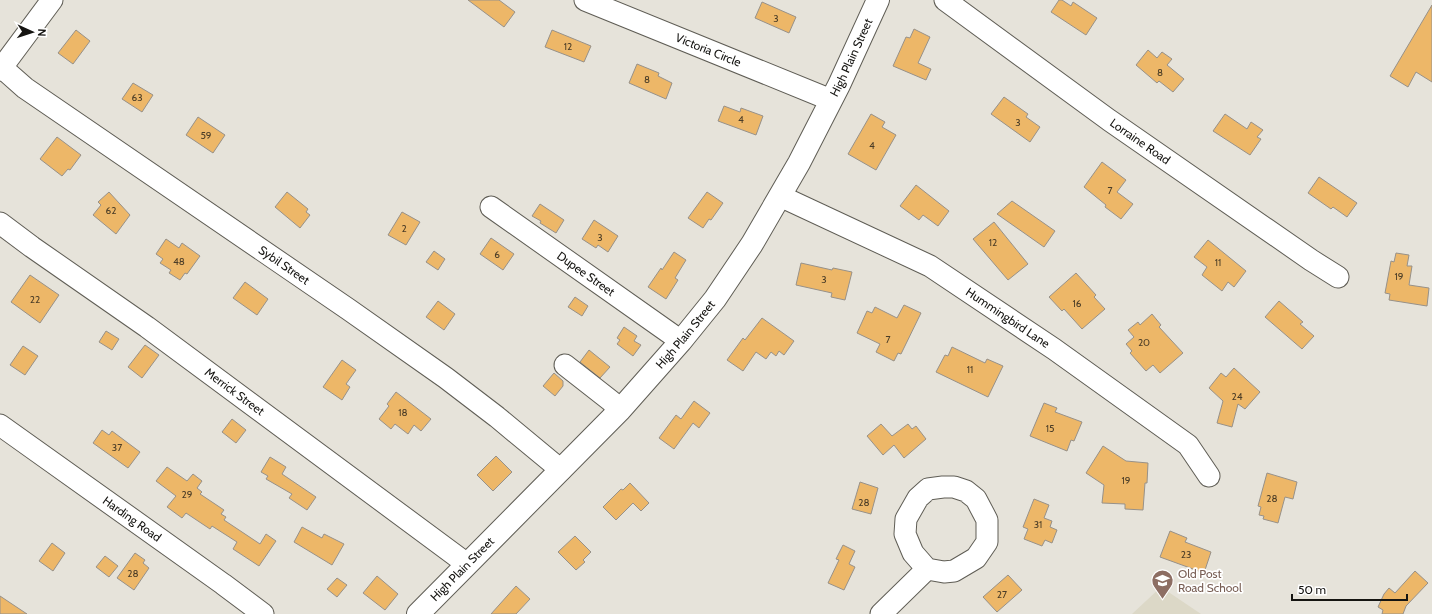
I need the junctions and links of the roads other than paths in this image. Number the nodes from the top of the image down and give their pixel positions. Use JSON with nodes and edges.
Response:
{"nodes":[{"id":1,"x":52,"y":0,"type":"edge"},
{"id":2,"x":586,"y":0,"type":"edge"},
{"id":3,"x":878,"y":0,"type":"edge"},
{"id":4,"x":945,"y":0,"type":"edge"},
{"id":5,"x":1,"y":68,"type":"edge"},
{"id":6,"x":831,"y":100,"type":"junction"},
{"id":7,"x":780,"y":196,"type":"junction"},
{"id":8,"x":491,"y":207,"type":"dead end"},
{"id":9,"x":0,"y":223,"type":"edge"},
{"id":10,"x":1338,"y":277,"type":"dead end"},
{"id":11,"x":681,"y":341,"type":"junction"},
{"id":12,"x":565,"y":366,"type":"dead end"},
{"id":13,"x":620,"y":410,"type":"junction"},
{"id":14,"x":0,"y":425,"type":"edge"},
{"id":15,"x":561,"y":470,"type":"junction"},
{"id":16,"x":1208,"y":476,"type":"dead end"},
{"id":17,"x":466,"y":564,"type":"junction"},
{"id":18,"x":927,"y":569,"type":"junction"},
{"id":19,"x":263,"y":614,"type":"edge"},
{"id":20,"x":418,"y":614,"type":"edge"},
{"id":21,"x":881,"y":614,"type":"edge"}],
"edges":[{"from":1,"to":5,"type":"street"},
{"from":2,"to":6,"type":"street","name":"Victoria Circle"},
{"from":3,"to":6,"type":"main road","name":"High Plain Street"},
{"from":4,"to":10,"type":"street","name":"Lorraine Road"},
{"from":5,"to":15,"type":"street","name":"Sybil Street"},
{"from":6,"to":7,"type":"main road","name":"High Plain Street"},
{"from":7,"to":11,"type":"main road","name":"High Plain Street"},
{"from":7,"to":16,"type":"street","name":"Hummingbird Lane"},
{"from":8,"to":11,"type":"street","name":"Dupee Street"},
{"from":9,"to":17,"type":"street","name":"Merrick Street"},
{"from":11,"to":13,"type":"main road","name":"High Plain Street"},
{"from":12,"to":13,"type":"street"},
{"from":13,"to":15,"type":"main road","name":"High Plain Street"},
{"from":14,"to":19,"type":"street","name":"Harding Road"},
{"from":15,"to":17,"type":"main road","name":"High Plain Street"},
{"from":17,"to":20,"type":"main road","name":"High Plain Street"},
{"from":18,"to":18,"type":"street"},
{"from":18,"to":21,"type":"street"}]}
